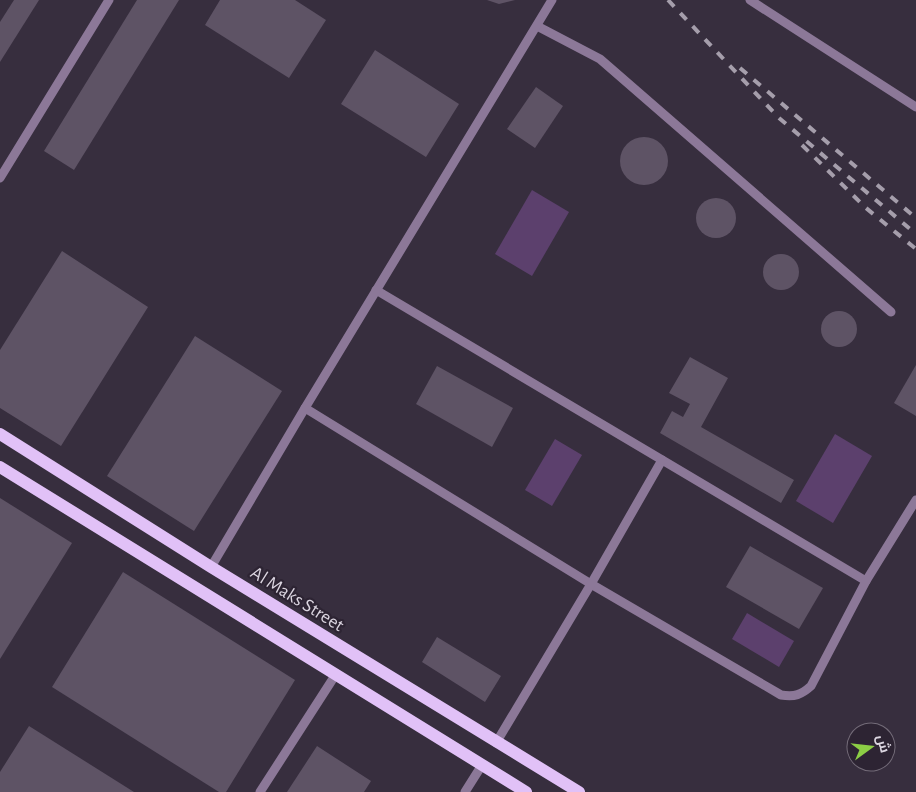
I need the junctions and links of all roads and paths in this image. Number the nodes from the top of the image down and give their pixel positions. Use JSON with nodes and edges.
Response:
{"nodes":[{"id":1,"x":109,"y":0,"type":"edge"},
{"id":2,"x":552,"y":0,"type":"edge"},
{"id":3,"x":750,"y":0,"type":"edge"},
{"id":4,"x":537,"y":26,"type":"junction"},
{"id":5,"x":916,"y":107,"type":"edge"},
{"id":6,"x":0,"y":178,"type":"edge"},
{"id":7,"x":376,"y":290,"type":"junction"},
{"id":8,"x":891,"y":312,"type":"dead end"},
{"id":9,"x":305,"y":408,"type":"junction"},
{"id":10,"x":0,"y":434,"type":"edge"},
{"id":11,"x":662,"y":460,"type":"junction"},
{"id":12,"x":0,"y":467,"type":"edge"},
{"id":13,"x":916,"y":500,"type":"edge"},
{"id":14,"x":211,"y":566,"type":"junction"},
{"id":15,"x":866,"y":581,"type":"junction"},
{"id":16,"x":591,"y":584,"type":"junction"},
{"id":17,"x":336,"y":674,"type":"junction"},
{"id":18,"x":496,"y":743,"type":"junction"},
{"id":19,"x":482,"y":765,"type":"junction"},
{"id":20,"x":260,"y":792,"type":"edge"},
{"id":21,"x":466,"y":792,"type":"edge"},
{"id":22,"x":526,"y":792,"type":"edge"},
{"id":23,"x":579,"y":792,"type":"edge"}],
"edges":[{"from":1,"to":6,"type":"lane"},
{"from":2,"to":4,"type":"lane"},
{"from":3,"to":5,"type":"lane"},
{"from":4,"to":7,"type":"lane"},
{"from":4,"to":8,"type":"lane"},
{"from":7,"to":9,"type":"lane"},
{"from":7,"to":11,"type":"lane"},
{"from":9,"to":14,"type":"lane"},
{"from":9,"to":16,"type":"lane"},
{"from":10,"to":14,"type":"main road","name":"Al Maks Street"},
{"from":11,"to":15,"type":"lane"},
{"from":11,"to":16,"type":"lane"},
{"from":12,"to":17,"type":"main road"},
{"from":13,"to":15,"type":"lane"},
{"from":14,"to":18,"type":"main road","name":"Al Maks Street"},
{"from":15,"to":16,"type":"lane"},
{"from":16,"to":18,"type":"lane"},
{"from":17,"to":19,"type":"main road"},
{"from":17,"to":20,"type":"lane"},
{"from":18,"to":23,"type":"main road","name":"Al Maks Street"},
{"from":19,"to":21,"type":"lane"},
{"from":19,"to":22,"type":"main road"}]}
